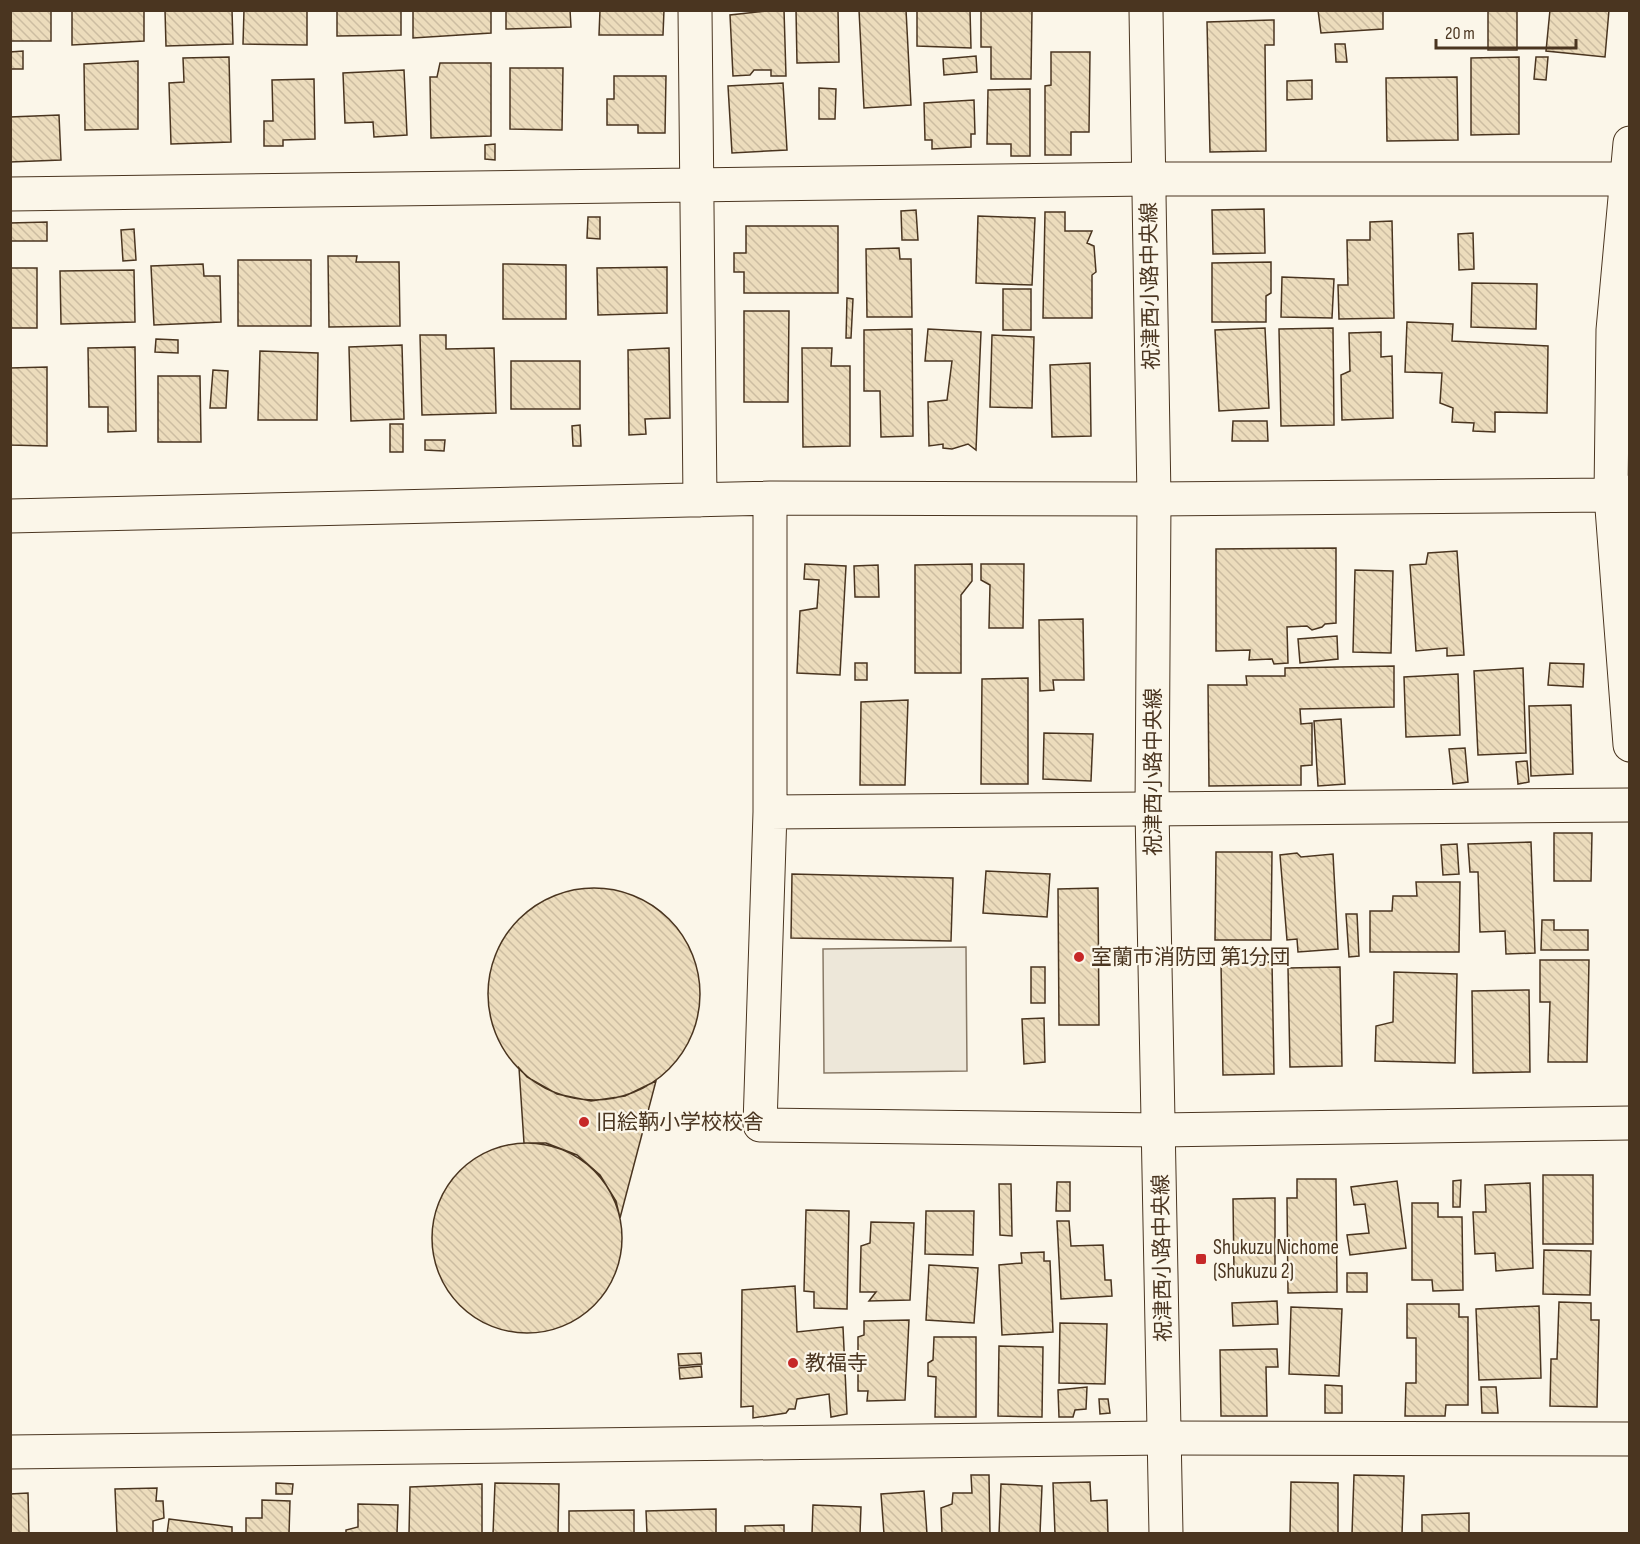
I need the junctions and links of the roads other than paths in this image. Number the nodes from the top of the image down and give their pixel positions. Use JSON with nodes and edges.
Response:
{"nodes":[{"id":1,"x":695,"y":10,"type":"edge"},
{"id":2,"x":1146,"y":10,"type":"edge"},
{"id":3,"x":1629,"y":143,"type":"edge"},
{"id":4,"x":1149,"y":179,"type":"junction"},
{"id":5,"x":1626,"y":179,"type":"junction"},
{"id":6,"x":697,"y":185,"type":"junction"},
{"id":7,"x":10,"y":194,"type":"edge"},
{"id":8,"x":1620,"y":493,"type":"edge"},
{"id":9,"x":770,"y":498,"type":"junction"},
{"id":10,"x":1154,"y":499,"type":"junction"},
{"id":11,"x":700,"y":500,"type":"junction"},
{"id":12,"x":10,"y":516,"type":"edge"},
{"id":13,"x":1629,"y":745,"type":"edge"},
{"id":14,"x":1629,"y":805,"type":"edge"},
{"id":15,"x":1152,"y":810,"type":"junction"},
{"id":16,"x":770,"y":812,"type":"junction"},
{"id":17,"x":1629,"y":1123,"type":"edge"},
{"id":18,"x":1160,"y":1130,"type":"junction"},
{"id":19,"x":1164,"y":1438,"type":"junction"},
{"id":20,"x":1629,"y":1439,"type":"edge"},
{"id":21,"x":10,"y":1452,"type":"edge"},
{"id":22,"x":1166,"y":1533,"type":"edge"}],
"edges":[{"from":1,"to":6,"type":"street"},
{"from":2,"to":4,"type":"street","name":"祝津西小路中央線"},
{"from":3,"to":5,"type":"street"},
{"from":4,"to":5,"type":"street"},
{"from":4,"to":6,"type":"street"},
{"from":4,"to":10,"type":"street","name":"祝津西小路中央線"},
{"from":5,"to":8,"type":"street"},
{"from":6,"to":7,"type":"street"},
{"from":6,"to":11,"type":"street"},
{"from":8,"to":10,"type":"street"},
{"from":8,"to":13,"type":"street"},
{"from":9,"to":10,"type":"street"},
{"from":9,"to":11,"type":"street"},
{"from":9,"to":16,"type":"street"},
{"from":10,"to":15,"type":"street","name":"祝津西小路中央線"},
{"from":11,"to":12,"type":"street"},
{"from":14,"to":15,"type":"street"},
{"from":15,"to":16,"type":"street"},
{"from":15,"to":18,"type":"street","name":"祝津西小路中央線"},
{"from":16,"to":18,"type":"street"},
{"from":17,"to":18,"type":"street"},
{"from":18,"to":19,"type":"street","name":"祝津西小路中央線"},
{"from":19,"to":20,"type":"street"},
{"from":19,"to":21,"type":"street"},
{"from":19,"to":22,"type":"street","name":"祝津西小路中央線"}]}
